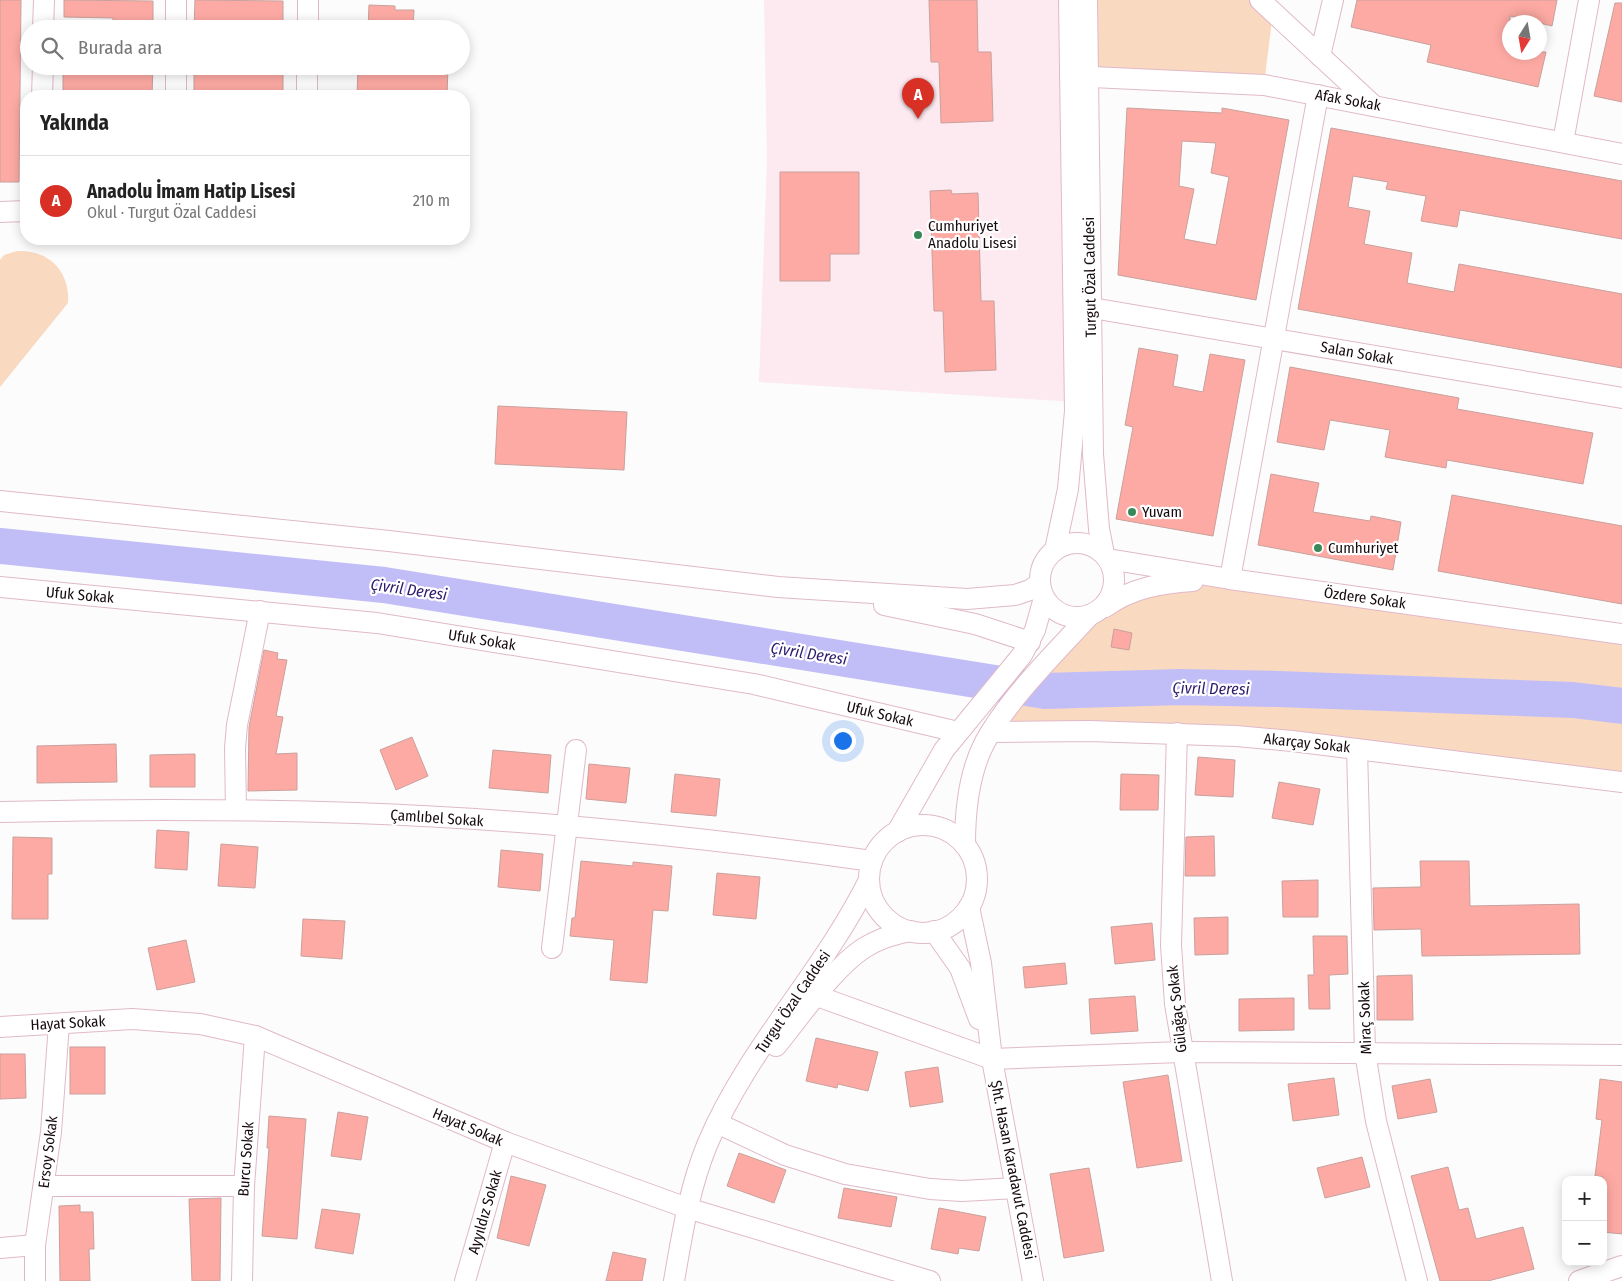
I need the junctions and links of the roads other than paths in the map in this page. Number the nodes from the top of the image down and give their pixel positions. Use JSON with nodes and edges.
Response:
{"nodes":[{"id":1,"x":44,"y":0,"type":"edge"},
{"id":2,"x":176,"y":0,"type":"edge"},
{"id":3,"x":308,"y":0,"type":"edge"},
{"id":4,"x":1069,"y":0,"type":"edge"},
{"id":5,"x":1087,"y":0,"type":"edge"},
{"id":6,"x":1260,"y":0,"type":"edge"},
{"id":7,"x":1333,"y":0,"type":"edge"},
{"id":8,"x":1589,"y":0,"type":"edge"},
{"id":9,"x":43,"y":20,"type":"edge"},
{"id":10,"x":176,"y":20,"type":"edge"},
{"id":11,"x":308,"y":20,"type":"edge"},
{"id":12,"x":1320,"y":56,"type":"junction"},
{"id":13,"x":43,"y":75,"type":"edge"},
{"id":14,"x":176,"y":75,"type":"edge"},
{"id":15,"x":307,"y":75,"type":"edge"},
{"id":16,"x":1079,"y":77,"type":"junction"},
{"id":17,"x":42,"y":90,"type":"edge"},
{"id":18,"x":176,"y":90,"type":"edge"},
{"id":19,"x":307,"y":90,"type":"edge"},
{"id":20,"x":1318,"y":95,"type":"junction"},
{"id":21,"x":1372,"y":104,"type":"junction"},
{"id":22,"x":1563,"y":142,"type":"junction"},
{"id":23,"x":1622,"y":154,"type":"edge"},
{"id":24,"x":20,"y":211,"type":"edge"},
{"id":25,"x":0,"y":212,"type":"edge"},
{"id":26,"x":1092,"y":308,"type":"junction"},
{"id":27,"x":1273,"y":339,"type":"junction"},
{"id":28,"x":1622,"y":398,"type":"edge"},
{"id":29,"x":0,"y":501,"type":"edge"},
{"id":30,"x":1055,"y":550,"type":"junction"},
{"id":31,"x":1106,"y":557,"type":"junction"},
{"id":32,"x":1230,"y":579,"type":"junction"},
{"id":33,"x":0,"y":587,"type":"edge"},
{"id":34,"x":778,"y":587,"type":"junction"},
{"id":35,"x":1042,"y":591,"type":"junction"},
{"id":36,"x":260,"y":612,"type":"junction"},
{"id":37,"x":1096,"y":612,"type":"junction"},
{"id":38,"x":1622,"y":634,"type":"edge"},
{"id":39,"x":1026,"y":649,"type":"junction"},
{"id":40,"x":958,"y":732,"type":"junction"},
{"id":41,"x":991,"y":732,"type":"junction"},
{"id":42,"x":1177,"y":733,"type":"junction"},
{"id":43,"x":1357,"y":749,"type":"junction"},
{"id":44,"x":576,"y":750,"type":"dead end"},
{"id":45,"x":1622,"y":782,"type":"edge"},
{"id":46,"x":236,"y":810,"type":"junction"},
{"id":47,"x":0,"y":812,"type":"edge"},
{"id":48,"x":568,"y":827,"type":"junction"},
{"id":49,"x":897,"y":832,"type":"junction"},
{"id":50,"x":965,"y":845,"type":"junction"},
{"id":51,"x":870,"y":871,"type":"junction"},
{"id":52,"x":969,"y":907,"type":"junction"},
{"id":53,"x":911,"y":931,"type":"junction"},
{"id":54,"x":934,"y":931,"type":"junction"},
{"id":55,"x":552,"y":948,"type":"dead end"},
{"id":56,"x":817,"y":996,"type":"junction"},
{"id":57,"x":59,"y":1024,"type":"junction"},
{"id":58,"x":0,"y":1027,"type":"edge"},
{"id":59,"x":255,"y":1036,"type":"junction"},
{"id":60,"x":1181,"y":1052,"type":"junction"},
{"id":61,"x":1365,"y":1052,"type":"junction"},
{"id":62,"x":1622,"y":1055,"type":"edge"},
{"id":63,"x":992,"y":1059,"type":"junction"},
{"id":64,"x":717,"y":1123,"type":"junction"},
{"id":65,"x":505,"y":1142,"type":"junction"},
{"id":66,"x":44,"y":1186,"type":"junction"},
{"id":67,"x":244,"y":1186,"type":"junction"},
{"id":68,"x":1016,"y":1188,"type":"junction"},
{"id":69,"x":687,"y":1208,"type":"junction"},
{"id":70,"x":34,"y":1245,"type":"junction"},
{"id":71,"x":0,"y":1248,"type":"edge"},
{"id":72,"x":1622,"y":1266,"type":"edge"},
{"id":73,"x":35,"y":1281,"type":"edge"},
{"id":74,"x":242,"y":1281,"type":"edge"},
{"id":75,"x":465,"y":1281,"type":"edge"},
{"id":76,"x":674,"y":1281,"type":"edge"},
{"id":77,"x":930,"y":1281,"type":"edge"},
{"id":78,"x":1033,"y":1281,"type":"edge"},
{"id":79,"x":1222,"y":1281,"type":"edge"},
{"id":80,"x":1417,"y":1281,"type":"edge"},
{"id":81,"x":1579,"y":1281,"type":"edge"}],
"edges":[{"from":1,"to":9,"type":"street"},
{"from":2,"to":10,"type":"street"},
{"from":3,"to":11,"type":"street"},
{"from":4,"to":16,"type":"street","name":"Turgut Özal Caddesi"},
{"from":5,"to":16,"type":"street","name":"Turgut Özal Caddesi"},
{"from":6,"to":12,"type":"street"},
{"from":7,"to":12,"type":"street"},
{"from":8,"to":22,"type":"street"},
{"from":12,"to":21,"type":"street"},
{"from":13,"to":17,"type":"street"},
{"from":14,"to":18,"type":"street"},
{"from":15,"to":19,"type":"street"},
{"from":16,"to":20,"type":"street","name":"Afak Sokak"},
{"from":16,"to":26,"type":"street","name":"Turgut Özal Caddesi"},
{"from":16,"to":30,"type":"street","name":"Turgut Özal Caddesi"},
{"from":20,"to":21,"type":"street","name":"Afak Sokak"},
{"from":20,"to":27,"type":"street"},
{"from":21,"to":22,"type":"street","name":"Afak Sokak"},
{"from":22,"to":23,"type":"street","name":"Afak Sokak"},
{"from":24,"to":25,"type":"street"},
{"from":26,"to":27,"type":"street","name":"Salan Sokak"},
{"from":26,"to":31,"type":"street","name":"Turgut Özal Caddesi"},
{"from":27,"to":28,"type":"street","name":"Salan Sokak"},
{"from":27,"to":32,"type":"street"},
{"from":29,"to":34,"type":"street"},
{"from":30,"to":31,"type":"street"},
{"from":30,"to":35,"type":"street"},
{"from":31,"to":32,"type":"street","name":"Özdere Sokak"},
{"from":31,"to":37,"type":"street"},
{"from":32,"to":37,"type":"street"},
{"from":32,"to":38,"type":"street","name":"Özdere Sokak"},
{"from":33,"to":36,"type":"street","name":"Ufuk Sokak"},
{"from":34,"to":35,"type":"street"},
{"from":34,"to":39,"type":"street"},
{"from":35,"to":37,"type":"street"},
{"from":35,"to":39,"type":"street"},
{"from":36,"to":40,"type":"street","name":"Ufuk Sokak"},
{"from":36,"to":46,"type":"street"},
{"from":37,"to":41,"type":"street"},
{"from":39,"to":40,"type":"street"},
{"from":40,"to":49,"type":"street"},
{"from":41,"to":42,"type":"street","name":"Akarçay Sokak"},
{"from":41,"to":50,"type":"street"},
{"from":42,"to":43,"type":"street","name":"Akarçay Sokak"},
{"from":42,"to":60,"type":"street","name":"Gülağaç Sokak"},
{"from":43,"to":45,"type":"street","name":"Akarçay Sokak"},
{"from":43,"to":61,"type":"street","name":"Miraç Sokak"},
{"from":44,"to":48,"type":"street"},
{"from":46,"to":47,"type":"street","name":"Çamlıbel Sokak"},
{"from":46,"to":48,"type":"street","name":"Çamlıbel Sokak"},
{"from":48,"to":51,"type":"street","name":"Çamlıbel Sokak"},
{"from":48,"to":55,"type":"street"},
{"from":49,"to":50,"type":"street"},
{"from":49,"to":51,"type":"street"},
{"from":50,"to":52,"type":"street"},
{"from":51,"to":53,"type":"street"},
{"from":51,"to":64,"type":"street","name":"Turgut Özal Caddesi"},
{"from":52,"to":54,"type":"street"},
{"from":52,"to":63,"type":"street"},
{"from":53,"to":54,"type":"street"},
{"from":53,"to":56,"type":"street","name":"Turgut Özal Caddesi"},
{"from":54,"to":63,"type":"street"},
{"from":56,"to":63,"type":"street"},
{"from":56,"to":64,"type":"street","name":"Turgut Özal Caddesi"},
{"from":57,"to":58,"type":"street","name":"Hayat Sokak"},
{"from":57,"to":59,"type":"street","name":"Hayat Sokak"},
{"from":57,"to":66,"type":"street","name":"Ersoy Sokak"},
{"from":59,"to":65,"type":"street","name":"Hayat Sokak"},
{"from":59,"to":67,"type":"street","name":"Burcu Sokak"},
{"from":60,"to":61,"type":"street"},
{"from":60,"to":63,"type":"street"},
{"from":60,"to":79,"type":"street","name":"Gülağaç Sokak"},
{"from":61,"to":62,"type":"street"},
{"from":61,"to":80,"type":"street","name":"Miraç Sokak"},
{"from":63,"to":68,"type":"street","name":"Şht. Hasan Karadavut Caddesi"},
{"from":64,"to":68,"type":"street"},
{"from":64,"to":69,"type":"street","name":"Turgut Özal Caddesi"},
{"from":65,"to":69,"type":"street","name":"Hayat Sokak"},
{"from":65,"to":75,"type":"street","name":"Ayyıldız Sokak"},
{"from":66,"to":67,"type":"street"},
{"from":66,"to":70,"type":"street","name":"Ersoy Sokak"},
{"from":67,"to":74,"type":"street","name":"Burcu Sokak"},
{"from":68,"to":78,"type":"street","name":"Şht. Hasan Karadavut Caddesi"},
{"from":69,"to":76,"type":"street","name":"Turgut Özal Caddesi"},
{"from":69,"to":77,"type":"street","name":"Hayat Sokak"},
{"from":70,"to":71,"type":"street"},
{"from":70,"to":73,"type":"street","name":"Ersoy Sokak"},
{"from":72,"to":81,"type":"street"}]}
